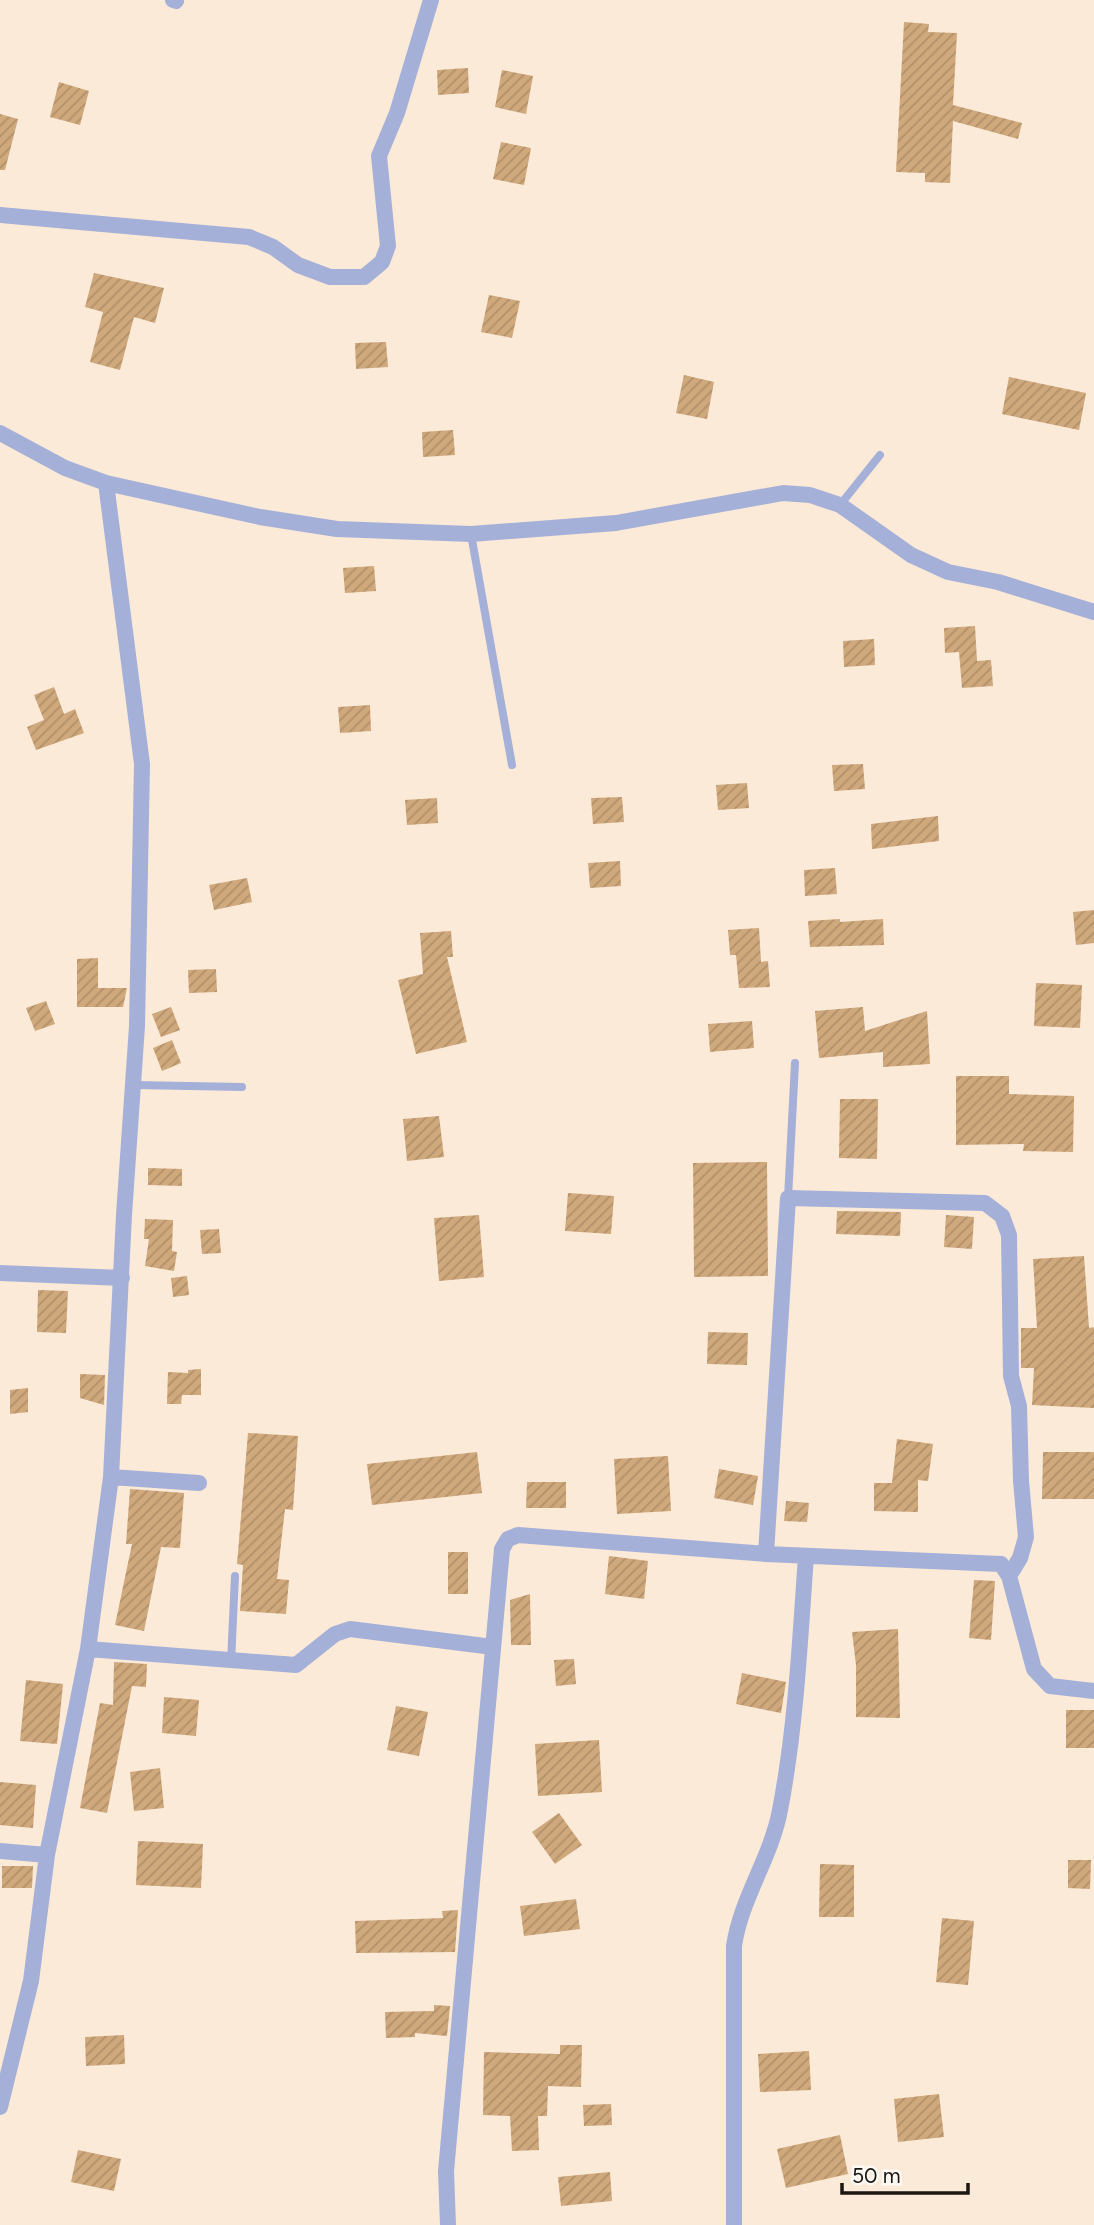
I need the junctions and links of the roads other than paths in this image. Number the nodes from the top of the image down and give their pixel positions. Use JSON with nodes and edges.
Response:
{"nodes":[{"id":1,"x":431,"y":0,"type":"edge"},
{"id":2,"x":0,"y":215,"type":"edge"},
{"id":3,"x":0,"y":433,"type":"edge"},
{"id":4,"x":880,"y":455,"type":"dead end"},
{"id":5,"x":106,"y":483,"type":"junction"},
{"id":6,"x":840,"y":505,"type":"junction"},
{"id":7,"x":471,"y":534,"type":"junction"},
{"id":8,"x":1094,"y":612,"type":"edge"},
{"id":9,"x":512,"y":765,"type":"dead end"},
{"id":10,"x":794,"y":1063,"type":"dead end"},
{"id":11,"x":134,"y":1085,"type":"junction"},
{"id":12,"x":242,"y":1087,"type":"dead end"},
{"id":13,"x":788,"y":1198,"type":"junction"},
{"id":14,"x":0,"y":1273,"type":"edge"},
{"id":15,"x":122,"y":1278,"type":"junction"},
{"id":16,"x":111,"y":1477,"type":"junction"},
{"id":17,"x":199,"y":1483,"type":"dead end"},
{"id":18,"x":766,"y":1554,"type":"junction"},
{"id":19,"x":806,"y":1556,"type":"junction"},
{"id":20,"x":235,"y":1576,"type":"dead end"},
{"id":21,"x":1009,"y":1576,"type":"junction"},
{"id":22,"x":493,"y":1647,"type":"junction"},
{"id":23,"x":88,"y":1649,"type":"junction"},
{"id":24,"x":231,"y":1662,"type":"junction"},
{"id":25,"x":1094,"y":1691,"type":"edge"},
{"id":26,"x":0,"y":1851,"type":"edge"},
{"id":27,"x":47,"y":1856,"type":"junction"},
{"id":28,"x":0,"y":2107,"type":"edge"},
{"id":29,"x":448,"y":2225,"type":"edge"},
{"id":30,"x":734,"y":2225,"type":"edge"}],
"edges":[{"from":1,"to":2,"type":"street"},
{"from":3,"to":5,"type":"street"},
{"from":4,"to":6,"type":"lane"},
{"from":5,"to":7,"type":"street"},
{"from":5,"to":11,"type":"street"},
{"from":6,"to":7,"type":"street"},
{"from":6,"to":8,"type":"street"},
{"from":7,"to":9,"type":"lane"},
{"from":10,"to":13,"type":"lane"},
{"from":11,"to":12,"type":"lane"},
{"from":11,"to":15,"type":"street"},
{"from":13,"to":18,"type":"street"},
{"from":13,"to":21,"type":"street"},
{"from":14,"to":15,"type":"street"},
{"from":15,"to":16,"type":"street"},
{"from":16,"to":17,"type":"street"},
{"from":16,"to":23,"type":"street"},
{"from":18,"to":19,"type":"street"},
{"from":18,"to":22,"type":"street"},
{"from":19,"to":21,"type":"street"},
{"from":19,"to":30,"type":"street"},
{"from":20,"to":24,"type":"lane"},
{"from":21,"to":25,"type":"street"},
{"from":22,"to":24,"type":"street"},
{"from":22,"to":29,"type":"street"},
{"from":23,"to":24,"type":"street"},
{"from":23,"to":27,"type":"street"},
{"from":26,"to":27,"type":"street"},
{"from":27,"to":28,"type":"street"}]}
